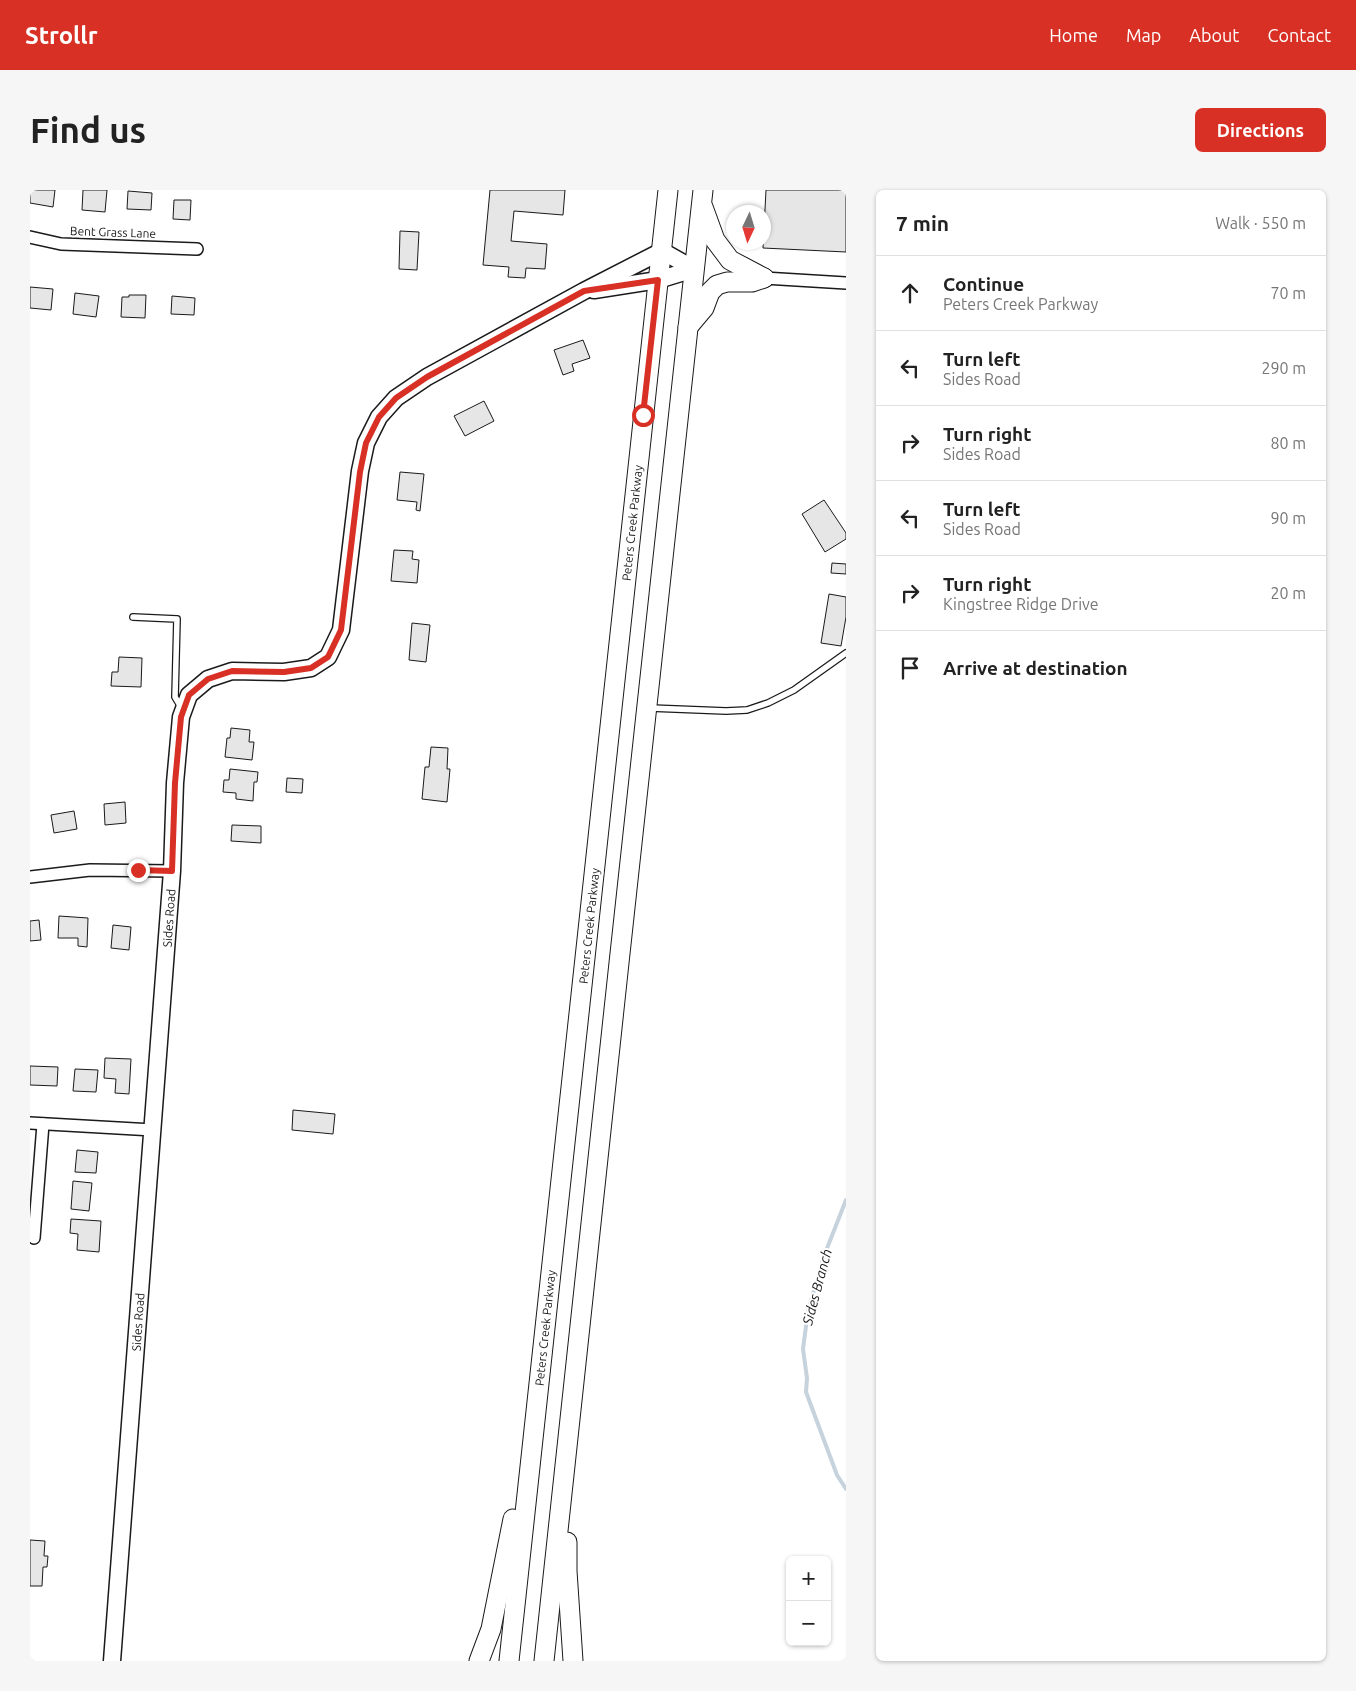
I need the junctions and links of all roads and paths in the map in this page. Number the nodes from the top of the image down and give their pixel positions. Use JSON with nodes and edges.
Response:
{"nodes":[{"id":1,"x":668,"y":190,"type":"edge"},
{"id":2,"x":702,"y":196,"type":"edge"},
{"id":3,"x":30,"y":237,"type":"edge"},
{"id":4,"x":197,"y":249,"type":"dead end"},
{"id":5,"x":662,"y":251,"type":"junction"},
{"id":6,"x":694,"y":269,"type":"junction"},
{"id":7,"x":764,"y":278,"type":"junction"},
{"id":8,"x":658,"y":280,"type":"junction"},
{"id":9,"x":846,"y":283,"type":"edge"},
{"id":10,"x":584,"y":291,"type":"junction"},
{"id":11,"x":688,"y":327,"type":"junction"},
{"id":12,"x":133,"y":617,"type":"dead end"},
{"id":13,"x":846,"y":653,"type":"edge"},
{"id":14,"x":648,"y":708,"type":"junction"},
{"id":15,"x":183,"y":712,"type":"junction"},
{"id":16,"x":172,"y":871,"type":"junction"},
{"id":17,"x":30,"y":877,"type":"edge"},
{"id":18,"x":30,"y":1123,"type":"edge"},
{"id":19,"x":43,"y":1124,"type":"junction"},
{"id":20,"x":153,"y":1130,"type":"junction"},
{"id":21,"x":34,"y":1238,"type":"dead end"},
{"id":22,"x":569,"y":1416,"type":"junction"},
{"id":23,"x":533,"y":1435,"type":"junction"},
{"id":24,"x":112,"y":1661,"type":"edge"},
{"id":25,"x":479,"y":1661,"type":"edge"},
{"id":26,"x":509,"y":1661,"type":"edge"},
{"id":27,"x":544,"y":1661,"type":"edge"},
{"id":28,"x":573,"y":1661,"type":"edge"}],
"edges":[{"from":1,"to":5,"type":"main road","name":"Peters Creek Parkway"},
{"from":2,"to":6,"type":"main road"},
{"from":2,"to":7,"type":"main road"},
{"from":3,"to":4,"type":"street","name":"Bent Grass Lane"},
{"from":5,"to":6,"type":"street"},
{"from":5,"to":8,"type":"main road","name":"Peters Creek Parkway"},
{"from":5,"to":10,"type":"street","name":"Sides Road"},
{"from":6,"to":8,"type":"street","name":"Sides Road"},
{"from":6,"to":11,"type":"main road"},
{"from":7,"to":9,"type":"street"},
{"from":7,"to":11,"type":"main road"},
{"from":8,"to":10,"type":"street","name":"Sides Road"},
{"from":8,"to":23,"type":"main road","name":"Peters Creek Parkway"},
{"from":10,"to":15,"type":"street","name":"Sides Road"},
{"from":11,"to":14,"type":"main road"},
{"from":12,"to":15,"type":"lane"},
{"from":13,"to":14,"type":"lane"},
{"from":14,"to":22,"type":"main road"},
{"from":15,"to":16,"type":"street","name":"Sides Road"},
{"from":16,"to":17,"type":"street"},
{"from":16,"to":20,"type":"street","name":"Sides Road"},
{"from":18,"to":19,"type":"street"},
{"from":19,"to":20,"type":"street"},
{"from":19,"to":21,"type":"street"},
{"from":20,"to":24,"type":"street","name":"Sides Road"},
{"from":22,"to":27,"type":"main road"},
{"from":22,"to":28,"type":"main road"},
{"from":23,"to":25,"type":"main road"},
{"from":23,"to":26,"type":"main road","name":"Peters Creek Parkway"}]}
